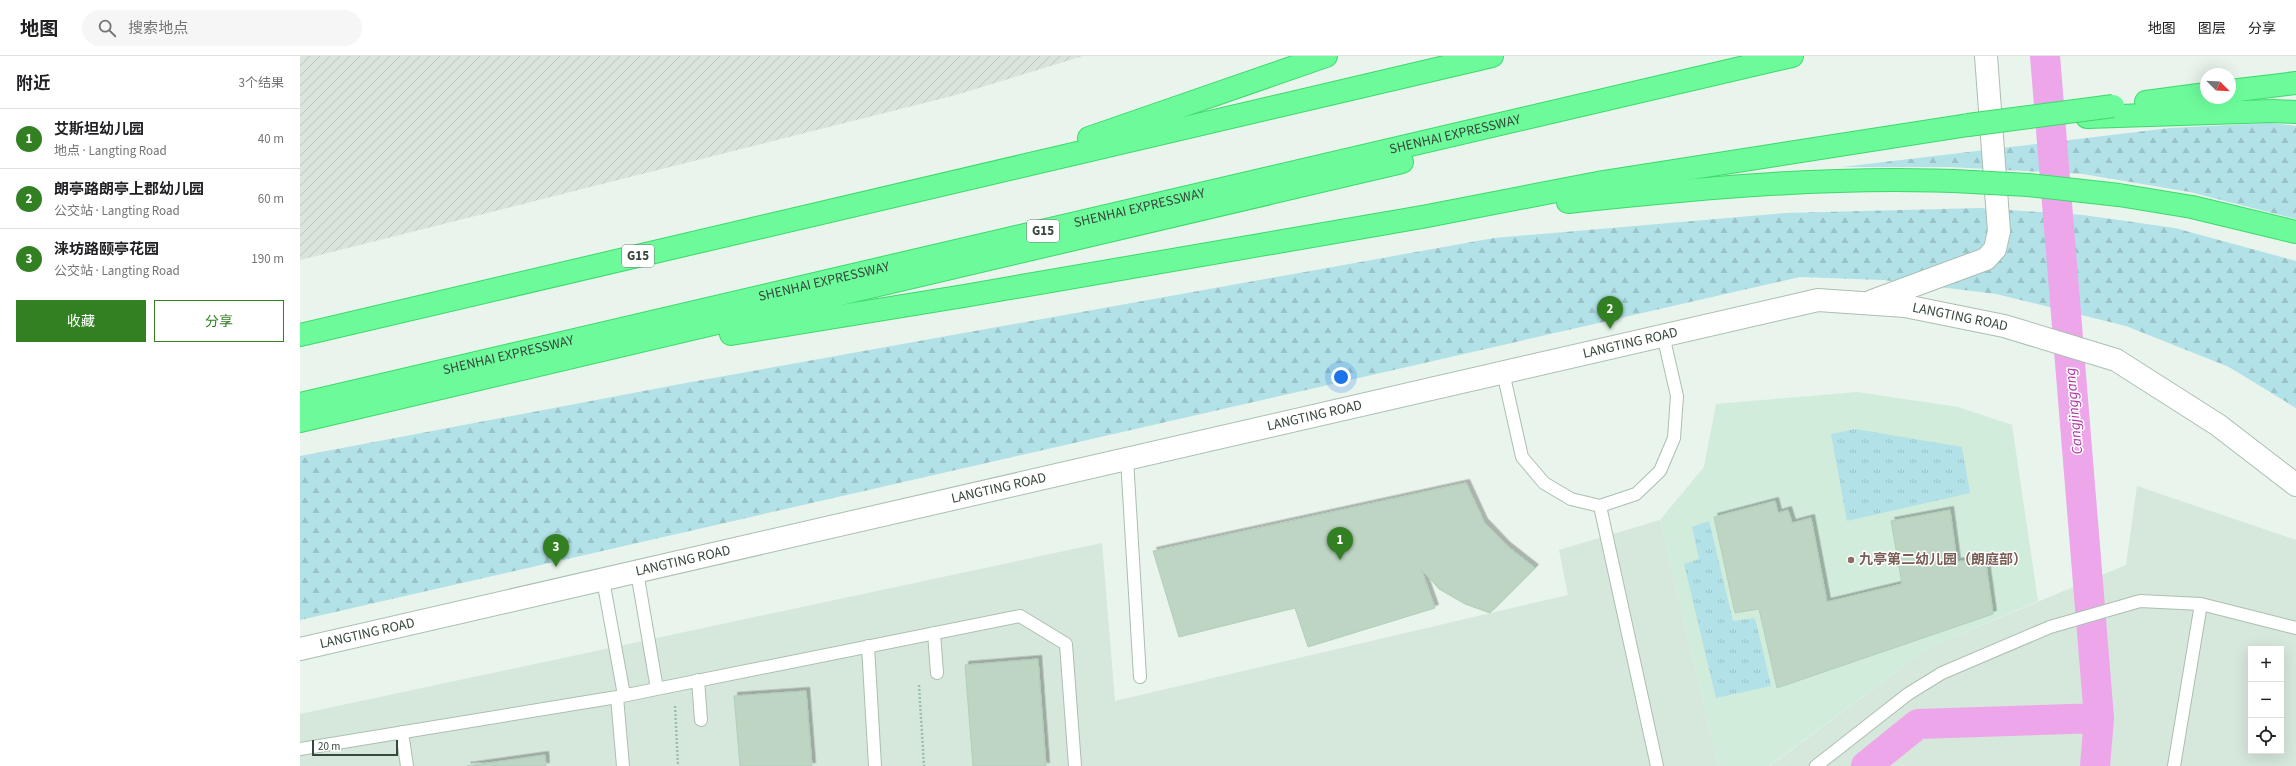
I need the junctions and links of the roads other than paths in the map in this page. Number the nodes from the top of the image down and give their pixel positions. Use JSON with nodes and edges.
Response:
{"nodes":[{"id":1,"x":1326,"y":56,"type":"edge"},
{"id":2,"x":1492,"y":56,"type":"edge"},
{"id":3,"x":1986,"y":56,"type":"edge"},
{"id":4,"x":1789,"y":57,"type":"edge"},
{"id":5,"x":2296,"y":83,"type":"edge"},
{"id":6,"x":2236,"y":90,"type":"edge"},
{"id":7,"x":2200,"y":95,"type":"edge"},
{"id":8,"x":2113,"y":111,"type":"junction"},
{"id":9,"x":2296,"y":112,"type":"edge"},
{"id":10,"x":975,"y":177,"type":"junction"},
{"id":11,"x":1422,"y":217,"type":"junction"},
{"id":12,"x":2296,"y":232,"type":"edge"},
{"id":13,"x":1866,"y":303,"type":"junction"},
{"id":14,"x":300,"y":335,"type":"edge"},
{"id":15,"x":1664,"y":335,"type":"junction"},
{"id":16,"x":542,"y":364,"type":"junction"},
{"id":17,"x":1503,"y":372,"type":"junction"},
{"id":18,"x":300,"y":404,"type":"edge"},
{"id":19,"x":300,"y":421,"type":"edge"},
{"id":20,"x":1127,"y":459,"type":"junction"},
{"id":21,"x":2296,"y":485,"type":"edge"},
{"id":22,"x":1600,"y":506,"type":"junction"},
{"id":23,"x":637,"y":572,"type":"junction"},
{"id":24,"x":603,"y":580,"type":"junction"},
{"id":25,"x":2201,"y":604,"type":"junction"},
{"id":26,"x":2296,"y":628,"type":"edge"},
{"id":27,"x":934,"y":633,"type":"junction"},
{"id":28,"x":868,"y":646,"type":"junction"},
{"id":29,"x":300,"y":649,"type":"edge"},
{"id":30,"x":937,"y":673,"type":"dead end"},
{"id":31,"x":1140,"y":677,"type":"dead end"},
{"id":32,"x":698,"y":680,"type":"junction"},
{"id":33,"x":657,"y":689,"type":"junction"},
{"id":34,"x":621,"y":696,"type":"junction"},
{"id":35,"x":701,"y":720,"type":"dead end"},
{"id":36,"x":402,"y":732,"type":"junction"},
{"id":37,"x":300,"y":749,"type":"edge"},
{"id":38,"x":407,"y":766,"type":"edge"},
{"id":39,"x":624,"y":766,"type":"edge"},
{"id":40,"x":875,"y":766,"type":"edge"},
{"id":41,"x":1075,"y":766,"type":"edge"},
{"id":42,"x":1658,"y":766,"type":"edge"},
{"id":43,"x":1816,"y":766,"type":"edge"},
{"id":44,"x":2174,"y":766,"type":"edge"}],
"edges":[{"from":1,"to":10,"type":"highway"},
{"from":2,"to":10,"type":"highway","number":"G15"},
{"from":3,"to":13,"type":"street"},
{"from":4,"to":16,"type":"highway"},
{"from":4,"to":18,"type":"highway","name":"SHENHAI EXPRESSWAY","number":"G15"},
{"from":5,"to":6,"type":"highway"},
{"from":7,"to":8,"type":"highway"},
{"from":8,"to":9,"type":"highway"},
{"from":8,"to":11,"type":"highway","bridge":true},
{"from":10,"to":14,"type":"highway","number":"G15"},
{"from":11,"to":12,"type":"highway","bridge":true},
{"from":11,"to":16,"type":"highway"},
{"from":13,"to":15,"type":"street","name":"LANGTING ROAD"},
{"from":13,"to":21,"type":"street","name":"LANGTING ROAD"},
{"from":15,"to":17,"type":"street","name":"LANGTING ROAD"},
{"from":15,"to":22,"type":"lane"},
{"from":16,"to":19,"type":"highway"},
{"from":17,"to":20,"type":"street","name":"LANGTING ROAD"},
{"from":17,"to":22,"type":"lane"},
{"from":20,"to":23,"type":"street","name":"LANGTING ROAD"},
{"from":20,"to":31,"type":"lane"},
{"from":22,"to":42,"type":"lane"},
{"from":23,"to":24,"type":"street","name":"LANGTING ROAD"},
{"from":23,"to":33,"type":"lane"},
{"from":24,"to":29,"type":"street","name":"LANGTING ROAD"},
{"from":24,"to":34,"type":"lane"},
{"from":25,"to":26,"type":"lane"},
{"from":25,"to":43,"type":"lane"},
{"from":25,"to":44,"type":"lane"},
{"from":27,"to":28,"type":"lane"},
{"from":27,"to":30,"type":"lane"},
{"from":27,"to":41,"type":"lane"},
{"from":28,"to":32,"type":"lane"},
{"from":28,"to":40,"type":"lane"},
{"from":32,"to":33,"type":"lane"},
{"from":32,"to":35,"type":"lane"},
{"from":33,"to":34,"type":"lane"},
{"from":34,"to":36,"type":"lane"},
{"from":34,"to":39,"type":"lane"},
{"from":36,"to":37,"type":"lane"},
{"from":36,"to":38,"type":"lane"}]}
